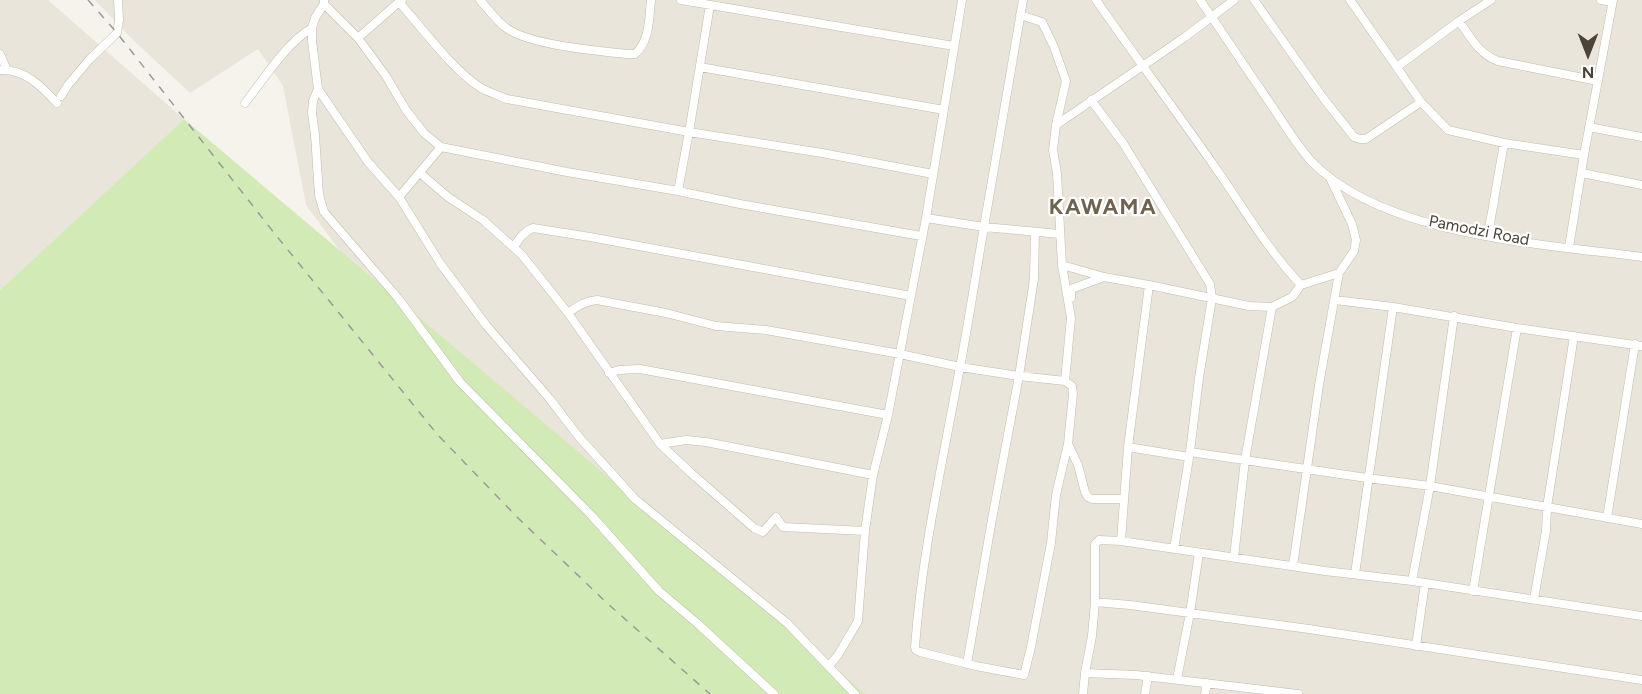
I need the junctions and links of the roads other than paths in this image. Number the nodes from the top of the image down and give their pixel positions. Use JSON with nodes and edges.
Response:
{"nodes":[{"id":1,"x":118,"y":0,"type":"edge"},
{"id":2,"x":480,"y":0,"type":"edge"},
{"id":3,"x":651,"y":0,"type":"edge"},
{"id":4,"x":681,"y":0,"type":"edge"},
{"id":5,"x":962,"y":0,"type":"edge"},
{"id":6,"x":1023,"y":0,"type":"edge"},
{"id":7,"x":1096,"y":0,"type":"edge"},
{"id":8,"x":1200,"y":0,"type":"edge"},
{"id":9,"x":1234,"y":0,"type":"edge"},
{"id":10,"x":1254,"y":0,"type":"edge"},
{"id":11,"x":1491,"y":0,"type":"edge"},
{"id":12,"x":1601,"y":0,"type":"edge"},
{"id":13,"x":401,"y":1,"type":"edge"},
{"id":14,"x":1352,"y":1,"type":"edge"},
{"id":15,"x":1612,"y":1,"type":"edge"},
{"id":16,"x":324,"y":2,"type":"edge"},
{"id":17,"x":710,"y":5,"type":"junction"},
{"id":18,"x":1020,"y":15,"type":"junction"},
{"id":19,"x":1212,"y":17,"type":"junction"},
{"id":20,"x":1459,"y":21,"type":"junction"},
{"id":21,"x":312,"y":28,"type":"junction"},
{"id":22,"x":358,"y":38,"type":"junction"},
{"id":23,"x":954,"y":46,"type":"junction"},
{"id":24,"x":0,"y":54,"type":"edge"},
{"id":25,"x":1142,"y":65,"type":"junction"},
{"id":26,"x":1397,"y":66,"type":"junction"},
{"id":27,"x":700,"y":67,"type":"junction"},
{"id":28,"x":3,"y":70,"type":"edge"},
{"id":29,"x":1598,"y":81,"type":"junction"},
{"id":30,"x":318,"y":89,"type":"junction"},
{"id":31,"x":1091,"y":100,"type":"junction"},
{"id":32,"x":1421,"y":102,"type":"junction"},
{"id":33,"x":245,"y":103,"type":"dead end"},
{"id":34,"x":1060,"y":105,"type":"junction"},
{"id":35,"x":944,"y":110,"type":"junction"},
{"id":36,"x":1071,"y":114,"type":"junction"},
{"id":37,"x":1056,"y":125,"type":"junction"},
{"id":38,"x":1589,"y":127,"type":"junction"},
{"id":39,"x":689,"y":132,"type":"junction"},
{"id":40,"x":1642,"y":137,"type":"edge"},
{"id":41,"x":1504,"y":143,"type":"junction"},
{"id":42,"x":441,"y":147,"type":"junction"},
{"id":43,"x":1584,"y":155,"type":"junction"},
{"id":44,"x":420,"y":173,"type":"junction"},
{"id":45,"x":1582,"y":173,"type":"junction"},
{"id":46,"x":933,"y":174,"type":"junction"},
{"id":47,"x":1329,"y":177,"type":"junction"},
{"id":48,"x":1642,"y":185,"type":"edge"},
{"id":49,"x":678,"y":191,"type":"junction"},
{"id":50,"x":399,"y":197,"type":"junction"},
{"id":51,"x":926,"y":218,"type":"junction"},
{"id":52,"x":984,"y":226,"type":"junction"},
{"id":53,"x":1035,"y":232,"type":"junction"},
{"id":54,"x":1060,"y":234,"type":"junction"},
{"id":55,"x":921,"y":236,"type":"junction"},
{"id":56,"x":1488,"y":236,"type":"junction"},
{"id":57,"x":514,"y":247,"type":"junction"},
{"id":58,"x":1569,"y":247,"type":"junction"},
{"id":59,"x":1642,"y":257,"type":"edge"},
{"id":60,"x":1062,"y":265,"type":"junction"},
{"id":61,"x":1339,"y":273,"type":"junction"},
{"id":62,"x":1104,"y":277,"type":"junction"},
{"id":63,"x":1149,"y":285,"type":"junction"},
{"id":64,"x":1301,"y":285,"type":"junction"},
{"id":65,"x":910,"y":296,"type":"junction"},
{"id":66,"x":1212,"y":298,"type":"junction"},
{"id":67,"x":1335,"y":300,"type":"junction"},
{"id":68,"x":1272,"y":307,"type":"junction"},
{"id":69,"x":1393,"y":307,"type":"junction"},
{"id":70,"x":568,"y":313,"type":"junction"},
{"id":71,"x":1454,"y":316,"type":"junction"},
{"id":72,"x":1071,"y":318,"type":"junction"},
{"id":73,"x":1517,"y":328,"type":"junction"},
{"id":74,"x":1574,"y":336,"type":"junction"},
{"id":75,"x":1638,"y":345,"type":"edge"},
{"id":76,"x":900,"y":354,"type":"junction"},
{"id":77,"x":960,"y":367,"type":"junction"},
{"id":78,"x":609,"y":373,"type":"junction"},
{"id":79,"x":1019,"y":376,"type":"junction"},
{"id":80,"x":1065,"y":381,"type":"junction"},
{"id":81,"x":888,"y":415,"type":"junction"},
{"id":82,"x":660,"y":444,"type":"junction"},
{"id":83,"x":1068,"y":444,"type":"junction"},
{"id":84,"x":1128,"y":447,"type":"junction"},
{"id":85,"x":1189,"y":454,"type":"junction"},
{"id":86,"x":1245,"y":460,"type":"junction"},
{"id":87,"x":1308,"y":469,"type":"junction"},
{"id":88,"x":873,"y":475,"type":"junction"},
{"id":89,"x":1367,"y":478,"type":"junction"},
{"id":90,"x":1430,"y":486,"type":"junction"},
{"id":91,"x":1488,"y":497,"type":"junction"},
{"id":92,"x":1123,"y":499,"type":"junction"},
{"id":93,"x":1547,"y":507,"type":"junction"},
{"id":94,"x":1607,"y":518,"type":"junction"},
{"id":95,"x":1642,"y":524,"type":"edge"},
{"id":96,"x":865,"y":531,"type":"junction"},
{"id":97,"x":1121,"y":541,"type":"junction"},
{"id":98,"x":1174,"y":549,"type":"junction"},
{"id":99,"x":1199,"y":553,"type":"junction"},
{"id":100,"x":1234,"y":557,"type":"junction"},
{"id":101,"x":1293,"y":566,"type":"junction"},
{"id":102,"x":1355,"y":574,"type":"junction"},
{"id":103,"x":1412,"y":581,"type":"junction"},
{"id":104,"x":1425,"y":583,"type":"junction"},
{"id":105,"x":1473,"y":591,"type":"junction"},
{"id":106,"x":1534,"y":599,"type":"junction"},
{"id":107,"x":1095,"y":602,"type":"junction"},
{"id":108,"x":1190,"y":613,"type":"junction"},
{"id":109,"x":1642,"y":616,"type":"edge"},
{"id":110,"x":1416,"y":646,"type":"junction"},
{"id":111,"x":967,"y":664,"type":"junction"},
{"id":112,"x":829,"y":666,"type":"junction"},
{"id":113,"x":1085,"y":673,"type":"junction"},
{"id":114,"x":1148,"y":676,"type":"junction"},
{"id":115,"x":1177,"y":679,"type":"junction"},
{"id":116,"x":1642,"y":680,"type":"edge"},
{"id":117,"x":1207,"y":683,"type":"junction"},
{"id":118,"x":1265,"y":692,"type":"edge"},
{"id":119,"x":774,"y":694,"type":"edge"},
{"id":120,"x":855,"y":694,"type":"edge"},
{"id":121,"x":1083,"y":694,"type":"edge"},
{"id":122,"x":1145,"y":694,"type":"edge"},
{"id":123,"x":1205,"y":694,"type":"edge"},
{"id":124,"x":1298,"y":694,"type":"edge"}],
"edges":[{"from":1,"to":28,"type":"street"},
{"from":2,"to":3,"type":"street"},
{"from":4,"to":17,"type":"street"},
{"from":5,"to":23,"type":"street"},
{"from":6,"to":18,"type":"street"},
{"from":7,"to":25,"type":"street"},
{"from":8,"to":19,"type":"street","name":"Pamodzi Road"},
{"from":9,"to":19,"type":"street"},
{"from":10,"to":32,"type":"street"},
{"from":11,"to":20,"type":"street"},
{"from":12,"to":15,"type":"street"},
{"from":13,"to":22,"type":"street"},
{"from":13,"to":39,"type":"street"},
{"from":14,"to":26,"type":"street"},
{"from":15,"to":29,"type":"street"},
{"from":16,"to":21,"type":"street"},
{"from":16,"to":22,"type":"street"},
{"from":17,"to":23,"type":"street"},
{"from":17,"to":27,"type":"street"},
{"from":18,"to":34,"type":"street"},
{"from":18,"to":52,"type":"street"},
{"from":19,"to":25,"type":"street"},
{"from":19,"to":47,"type":"street","name":"Pamodzi Road"},
{"from":20,"to":26,"type":"street"},
{"from":20,"to":29,"type":"street"},
{"from":21,"to":30,"type":"street"},
{"from":21,"to":33,"type":"street"},
{"from":22,"to":42,"type":"street"},
{"from":23,"to":35,"type":"street"},
{"from":24,"to":28,"type":"street"},
{"from":25,"to":31,"type":"street"},
{"from":25,"to":64,"type":"street"},
{"from":26,"to":32,"type":"street"},
{"from":27,"to":35,"type":"street"},
{"from":27,"to":39,"type":"street"},
{"from":29,"to":38,"type":"street"},
{"from":30,"to":50,"type":"street"},
{"from":30,"to":119,"type":"street"},
{"from":31,"to":36,"type":"street"},
{"from":31,"to":66,"type":"street"},
{"from":32,"to":41,"type":"street"},
{"from":34,"to":36,"type":"street"},
{"from":34,"to":37,"type":"street"},
{"from":35,"to":46,"type":"street"},
{"from":36,"to":37,"type":"street"},
{"from":37,"to":54,"type":"street"},
{"from":38,"to":40,"type":"street"},
{"from":38,"to":43,"type":"street"},
{"from":39,"to":46,"type":"street"},
{"from":39,"to":49,"type":"street"},
{"from":41,"to":43,"type":"street"},
{"from":41,"to":56,"type":"street"},
{"from":42,"to":44,"type":"street"},
{"from":42,"to":49,"type":"street"},
{"from":43,"to":45,"type":"street"},
{"from":44,"to":50,"type":"street"},
{"from":44,"to":57,"type":"street"},
{"from":45,"to":48,"type":"street"},
{"from":45,"to":58,"type":"street"},
{"from":46,"to":51,"type":"street"},
{"from":47,"to":56,"type":"street","name":"Pamodzi Road"},
{"from":47,"to":61,"type":"street"},
{"from":49,"to":55,"type":"street"},
{"from":50,"to":112,"type":"street"},
{"from":51,"to":52,"type":"street"},
{"from":51,"to":55,"type":"street"},
{"from":52,"to":53,"type":"street"},
{"from":52,"to":77,"type":"street"},
{"from":53,"to":54,"type":"street"},
{"from":53,"to":79,"type":"street"},
{"from":54,"to":60,"type":"street"},
{"from":55,"to":65,"type":"street"},
{"from":56,"to":58,"type":"street","name":"Pamodzi Road"},
{"from":57,"to":65,"type":"street"},
{"from":57,"to":70,"type":"street"},
{"from":58,"to":59,"type":"street","name":"Pamodzi Road"},
{"from":60,"to":62,"type":"street"},
{"from":60,"to":72,"type":"street"},
{"from":61,"to":64,"type":"street"},
{"from":61,"to":67,"type":"street"},
{"from":62,"to":63,"type":"street"},
{"from":62,"to":72,"type":"street"},
{"from":63,"to":66,"type":"street"},
{"from":63,"to":84,"type":"street"},
{"from":64,"to":68,"type":"street"},
{"from":65,"to":76,"type":"street"},
{"from":66,"to":68,"type":"street"},
{"from":66,"to":85,"type":"street"},
{"from":67,"to":69,"type":"street"},
{"from":67,"to":87,"type":"street"},
{"from":68,"to":86,"type":"street"},
{"from":69,"to":71,"type":"street"},
{"from":69,"to":89,"type":"street"},
{"from":70,"to":76,"type":"street"},
{"from":70,"to":78,"type":"street"},
{"from":71,"to":73,"type":"street"},
{"from":71,"to":90,"type":"street"},
{"from":72,"to":80,"type":"street"},
{"from":73,"to":74,"type":"street"},
{"from":73,"to":91,"type":"street"},
{"from":74,"to":75,"type":"street"},
{"from":74,"to":93,"type":"street"},
{"from":75,"to":94,"type":"street"},
{"from":76,"to":77,"type":"street"},
{"from":76,"to":81,"type":"street"},
{"from":77,"to":79,"type":"street"},
{"from":77,"to":111,"type":"street"},
{"from":78,"to":81,"type":"street"},
{"from":78,"to":82,"type":"street"},
{"from":79,"to":80,"type":"street"},
{"from":79,"to":111,"type":"street"},
{"from":80,"to":83,"type":"street"},
{"from":81,"to":88,"type":"street"},
{"from":82,"to":88,"type":"street"},
{"from":82,"to":96,"type":"street"},
{"from":83,"to":92,"type":"street"},
{"from":83,"to":111,"type":"street"},
{"from":84,"to":85,"type":"street"},
{"from":84,"to":92,"type":"street"},
{"from":85,"to":86,"type":"street"},
{"from":85,"to":98,"type":"street"},
{"from":86,"to":87,"type":"street"},
{"from":86,"to":100,"type":"street"},
{"from":87,"to":89,"type":"street"},
{"from":87,"to":101,"type":"street"},
{"from":88,"to":96,"type":"street"},
{"from":89,"to":90,"type":"street"},
{"from":89,"to":102,"type":"street"},
{"from":90,"to":91,"type":"street"},
{"from":90,"to":103,"type":"street"},
{"from":91,"to":93,"type":"street"},
{"from":91,"to":105,"type":"street"},
{"from":92,"to":97,"type":"street"},
{"from":93,"to":94,"type":"street"},
{"from":93,"to":106,"type":"street"},
{"from":94,"to":95,"type":"street"},
{"from":96,"to":112,"type":"street"},
{"from":97,"to":98,"type":"street"},
{"from":97,"to":107,"type":"street"},
{"from":98,"to":99,"type":"street"},
{"from":99,"to":100,"type":"street"},
{"from":99,"to":108,"type":"street"},
{"from":100,"to":101,"type":"street"},
{"from":101,"to":102,"type":"street"},
{"from":102,"to":103,"type":"street"},
{"from":103,"to":104,"type":"street"},
{"from":104,"to":105,"type":"street"},
{"from":104,"to":110,"type":"street"},
{"from":105,"to":106,"type":"street"},
{"from":106,"to":109,"type":"street"},
{"from":107,"to":108,"type":"street"},
{"from":107,"to":113,"type":"street"},
{"from":108,"to":110,"type":"street"},
{"from":108,"to":115,"type":"street"},
{"from":110,"to":116,"type":"street"},
{"from":112,"to":120,"type":"street"},
{"from":113,"to":114,"type":"street"},
{"from":113,"to":121,"type":"street"},
{"from":114,"to":115,"type":"street"},
{"from":114,"to":122,"type":"street"},
{"from":115,"to":117,"type":"street"},
{"from":117,"to":118,"type":"street"},
{"from":117,"to":123,"type":"street"},
{"from":118,"to":124,"type":"street"}]}
